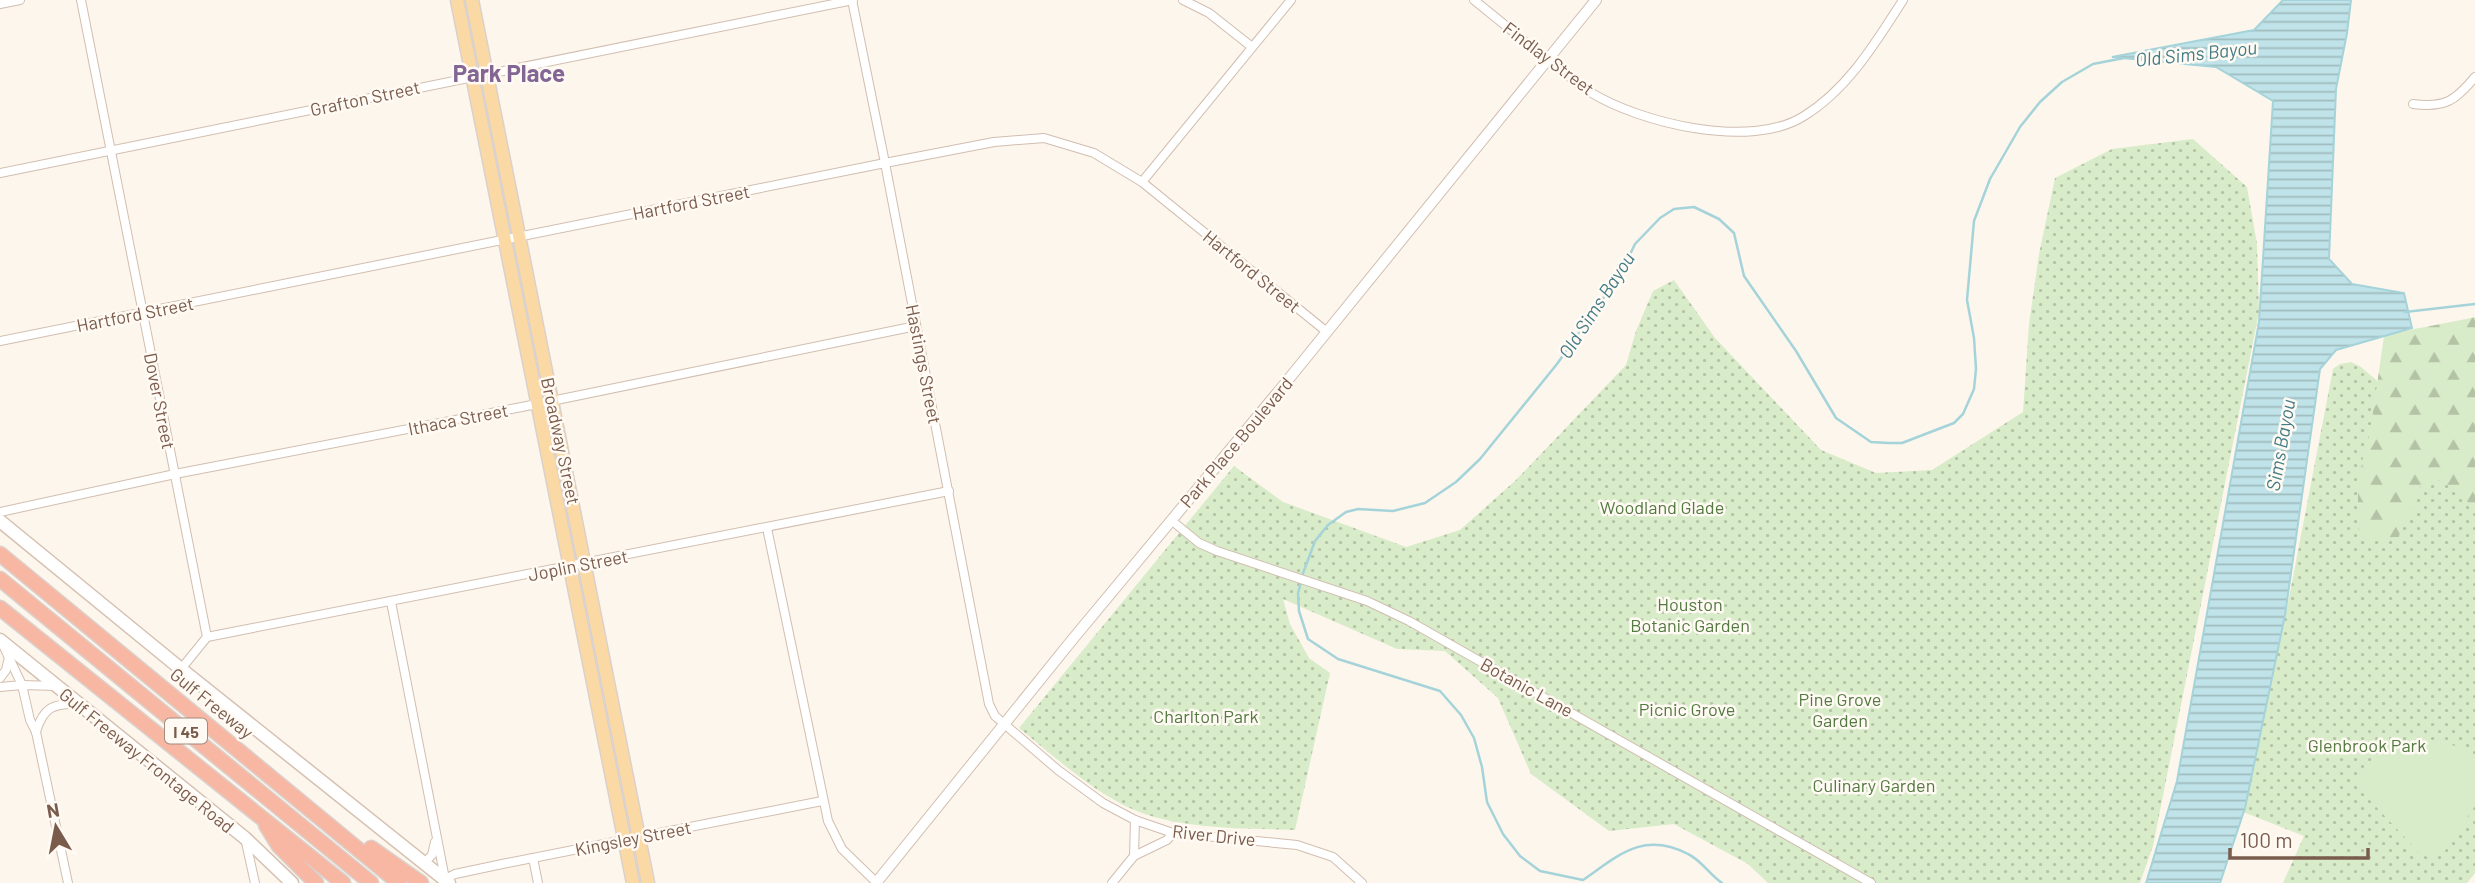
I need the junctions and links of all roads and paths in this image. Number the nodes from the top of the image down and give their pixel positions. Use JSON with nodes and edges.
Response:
{"nodes":[{"id":1,"x":20,"y":0,"type":"edge"},
{"id":2,"x":81,"y":0,"type":"edge"},
{"id":3,"x":457,"y":0,"type":"edge"},
{"id":4,"x":472,"y":0,"type":"edge"},
{"id":5,"x":852,"y":0,"type":"edge"},
{"id":6,"x":1183,"y":0,"type":"edge"},
{"id":7,"x":1291,"y":0,"type":"edge"},
{"id":8,"x":1474,"y":0,"type":"edge"},
{"id":9,"x":1597,"y":0,"type":"edge"},
{"id":10,"x":1903,"y":0,"type":"edge"},
{"id":11,"x":0,"y":4,"type":"edge"},
{"id":12,"x":1252,"y":47,"type":"junction"},
{"id":13,"x":1548,"y":60,"type":"junction"},
{"id":14,"x":487,"y":73,"type":"junction"},
{"id":15,"x":472,"y":76,"type":"junction"},
{"id":16,"x":2475,"y":77,"type":"edge"},
{"id":17,"x":2413,"y":104,"type":"dead end"},
{"id":18,"x":111,"y":151,"type":"junction"},
{"id":19,"x":885,"y":163,"type":"junction"},
{"id":20,"x":0,"y":173,"type":"edge"},
{"id":21,"x":1142,"y":182,"type":"junction"},
{"id":22,"x":518,"y":237,"type":"junction"},
{"id":23,"x":503,"y":240,"type":"junction"},
{"id":24,"x":143,"y":312,"type":"junction"},
{"id":25,"x":916,"y":326,"type":"junction"},
{"id":26,"x":1327,"y":332,"type":"junction"},
{"id":27,"x":0,"y":341,"type":"edge"},
{"id":28,"x":552,"y":401,"type":"junction"},
{"id":29,"x":537,"y":404,"type":"junction"},
{"id":30,"x":175,"y":474,"type":"junction"},
{"id":31,"x":949,"y":491,"type":"junction"},
{"id":32,"x":0,"y":512,"type":"edge"},
{"id":33,"x":1171,"y":520,"type":"junction"},
{"id":34,"x":0,"y":521,"type":"edge"},
{"id":35,"x":767,"y":528,"type":"junction"},
{"id":36,"x":0,"y":554,"type":"edge"},
{"id":37,"x":585,"y":563,"type":"junction"},
{"id":38,"x":570,"y":566,"type":"junction"},
{"id":39,"x":0,"y":579,"type":"edge"},
{"id":40,"x":391,"y":602,"type":"junction"},
{"id":41,"x":0,"y":608,"type":"edge"},
{"id":42,"x":207,"y":637,"type":"junction"},
{"id":43,"x":1,"y":640,"type":"edge"},
{"id":44,"x":9,"y":657,"type":"junction"},
{"id":45,"x":181,"y":669,"type":"junction"},
{"id":46,"x":0,"y":678,"type":"edge"},
{"id":47,"x":22,"y":685,"type":"junction"},
{"id":48,"x":56,"y":686,"type":"junction"},
{"id":49,"x":0,"y":687,"type":"edge"},
{"id":50,"x":78,"y":704,"type":"junction"},
{"id":51,"x":1003,"y":724,"type":"junction"},
{"id":52,"x":36,"y":732,"type":"junction"},
{"id":53,"x":619,"y":736,"type":"junction"},
{"id":54,"x":604,"y":739,"type":"junction"},
{"id":55,"x":822,"y":800,"type":"junction"},
{"id":56,"x":259,"y":815,"type":"junction"},
{"id":57,"x":1135,"y":820,"type":"junction"},
{"id":58,"x":1173,"y":833,"type":"junction"},
{"id":59,"x":342,"y":835,"type":"junction"},
{"id":60,"x":639,"y":836,"type":"junction"},
{"id":61,"x":245,"y":838,"type":"junction"},
{"id":62,"x":436,"y":839,"type":"junction"},
{"id":63,"x":624,"y":839,"type":"junction"},
{"id":64,"x":1134,"y":856,"type":"junction"},
{"id":65,"x":533,"y":858,"type":"junction"},
{"id":66,"x":425,"y":863,"type":"junction"},
{"id":67,"x":447,"y":881,"type":"edge"},
{"id":68,"x":1359,"y":882,"type":"edge"},
{"id":69,"x":68,"y":883,"type":"edge"},
{"id":70,"x":255,"y":883,"type":"edge"},
{"id":71,"x":292,"y":883,"type":"edge"},
{"id":72,"x":316,"y":883,"type":"edge"},
{"id":73,"x":343,"y":883,"type":"edge"},
{"id":74,"x":371,"y":883,"type":"edge"},
{"id":75,"x":399,"y":883,"type":"edge"},
{"id":76,"x":421,"y":883,"type":"edge"},
{"id":77,"x":538,"y":883,"type":"edge"},
{"id":78,"x":633,"y":883,"type":"edge"},
{"id":79,"x":648,"y":883,"type":"edge"},
{"id":80,"x":876,"y":883,"type":"edge"},
{"id":81,"x":1112,"y":883,"type":"edge"},
{"id":82,"x":1871,"y":883,"type":"edge"}],
"edges":[{"from":1,"to":11,"type":"street"},
{"from":2,"to":18,"type":"street","name":"Dover Street"},
{"from":3,"to":15,"type":"main road","name":"Broadway Street"},
{"from":4,"to":14,"type":"main road","name":"Broadway Street"},
{"from":5,"to":14,"type":"street","name":"Grafton Street"},
{"from":5,"to":19,"type":"street","name":"Hastings Street"},
{"from":6,"to":12,"type":"street"},
{"from":7,"to":12,"type":"street"},
{"from":8,"to":13,"type":"street","name":"Findlay Street"},
{"from":9,"to":13,"type":"street","name":"Park Place Boulevard"},
{"from":10,"to":13,"type":"street","name":"Findlay Street"},
{"from":12,"to":21,"type":"street"},
{"from":13,"to":26,"type":"street","name":"Park Place Boulevard"},
{"from":14,"to":15,"type":"street","name":"Grafton Street"},
{"from":14,"to":22,"type":"main road","name":"Broadway Street"},
{"from":15,"to":18,"type":"street","name":"Grafton Street"},
{"from":15,"to":23,"type":"main road","name":"Broadway Street"},
{"from":16,"to":17,"type":"street"},
{"from":18,"to":20,"type":"street","name":"Grafton Street"},
{"from":18,"to":24,"type":"street","name":"Dover Street"},
{"from":19,"to":21,"type":"street","name":"Hartford Street"},
{"from":19,"to":22,"type":"street","name":"Hartford Street"},
{"from":19,"to":25,"type":"street","name":"Hastings Street"},
{"from":21,"to":26,"type":"street","name":"Hartford Street"},
{"from":22,"to":23,"type":"street","name":"Hartford Street"},
{"from":22,"to":28,"type":"main road","name":"Broadway Street"},
{"from":23,"to":24,"type":"street","name":"Hartford Street"},
{"from":23,"to":29,"type":"main road","name":"Broadway Street"},
{"from":24,"to":27,"type":"street","name":"Hartford Street"},
{"from":24,"to":30,"type":"street","name":"Dover Street"},
{"from":25,"to":28,"type":"street","name":"Ithaca Street"},
{"from":25,"to":31,"type":"street","name":"Hastings Street"},
{"from":26,"to":33,"type":"street","name":"Park Place Boulevard"},
{"from":28,"to":29,"type":"street","name":"Ithaca Street"},
{"from":28,"to":37,"type":"main road","name":"Broadway Street"},
{"from":29,"to":30,"type":"street","name":"Ithaca Street"},
{"from":29,"to":38,"type":"main road","name":"Broadway Street"},
{"from":30,"to":32,"type":"street","name":"Ithaca Street"},
{"from":30,"to":42,"type":"street","name":"Dover Street"},
{"from":31,"to":35,"type":"street","name":"Joplin Street"},
{"from":31,"to":51,"type":"street","name":"Hastings Street"},
{"from":33,"to":51,"type":"street","name":"Park Place Boulevard"},
{"from":33,"to":82,"type":"street","name":"Botanic Lane"},
{"from":34,"to":45,"type":"main road"},
{"from":35,"to":37,"type":"street","name":"Joplin Street"},
{"from":35,"to":55,"type":"street"},
{"from":36,"to":59,"type":"highway","name":"Gulf Freeway","number":"I 45"},
{"from":37,"to":38,"type":"street","name":"Joplin Street"},
{"from":37,"to":53,"type":"main road","name":"Broadway Street"},
{"from":38,"to":40,"type":"street","name":"Joplin Street"},
{"from":38,"to":54,"type":"main road","name":"Broadway Street"},
{"from":39,"to":74,"type":"highway","number":"I 45"},
{"from":40,"to":42,"type":"street","name":"Joplin Street"},
{"from":40,"to":62,"type":"street"},
{"from":41,"to":56,"type":"highway","number":"I 45"},
{"from":42,"to":45,"type":"street"},
{"from":43,"to":44,"type":"street"},
{"from":43,"to":48,"type":"main road","name":"Gulf Freeway Frontage Road"},
{"from":44,"to":46,"type":"street"},
{"from":44,"to":47,"type":"street"},
{"from":45,"to":66,"type":"main road"},
{"from":47,"to":48,"type":"street"},
{"from":47,"to":49,"type":"street"},
{"from":47,"to":52,"type":"street"},
{"from":48,"to":50,"type":"main road","name":"Gulf Freeway Frontage Road"},
{"from":50,"to":52,"type":"street"},
{"from":50,"to":61,"type":"main road","name":"Gulf Freeway Frontage Road"},
{"from":51,"to":57,"type":"street","name":"River Drive"},
{"from":51,"to":80,"type":"street","name":"Park Place Boulevard"},
{"from":52,"to":69,"type":"street"},
{"from":53,"to":54,"type":"main road"},
{"from":53,"to":60,"type":"main road","name":"Broadway Street"},
{"from":54,"to":63,"type":"main road","name":"Broadway Street"},
{"from":55,"to":60,"type":"street","name":"Kingsley Street"},
{"from":55,"to":80,"type":"street"},
{"from":56,"to":72,"type":"highway"},
{"from":56,"to":73,"type":"highway","number":"I 45"},
{"from":57,"to":58,"type":"street","name":"River Drive"},
{"from":57,"to":64,"type":"street"},
{"from":58,"to":64,"type":"street"},
{"from":58,"to":68,"type":"street","name":"River Drive"},
{"from":59,"to":75,"type":"highway","name":"Gulf Freeway","number":"I 45"},
{"from":59,"to":76,"type":"highway"},
{"from":60,"to":63,"type":"street","name":"Kingsley Street"},
{"from":60,"to":79,"type":"main road","name":"Broadway Street"},
{"from":61,"to":70,"type":"street"},
{"from":61,"to":71,"type":"main road","name":"Gulf Freeway Frontage Road"},
{"from":62,"to":66,"type":"street"},
{"from":62,"to":67,"type":"street"},
{"from":63,"to":65,"type":"street","name":"Kingsley Street"},
{"from":63,"to":78,"type":"main road","name":"Broadway Street"},
{"from":64,"to":81,"type":"street"},
{"from":65,"to":67,"type":"street","name":"Kingsley Street"},
{"from":65,"to":77,"type":"street"},
{"from":66,"to":67,"type":"main road"}]}
